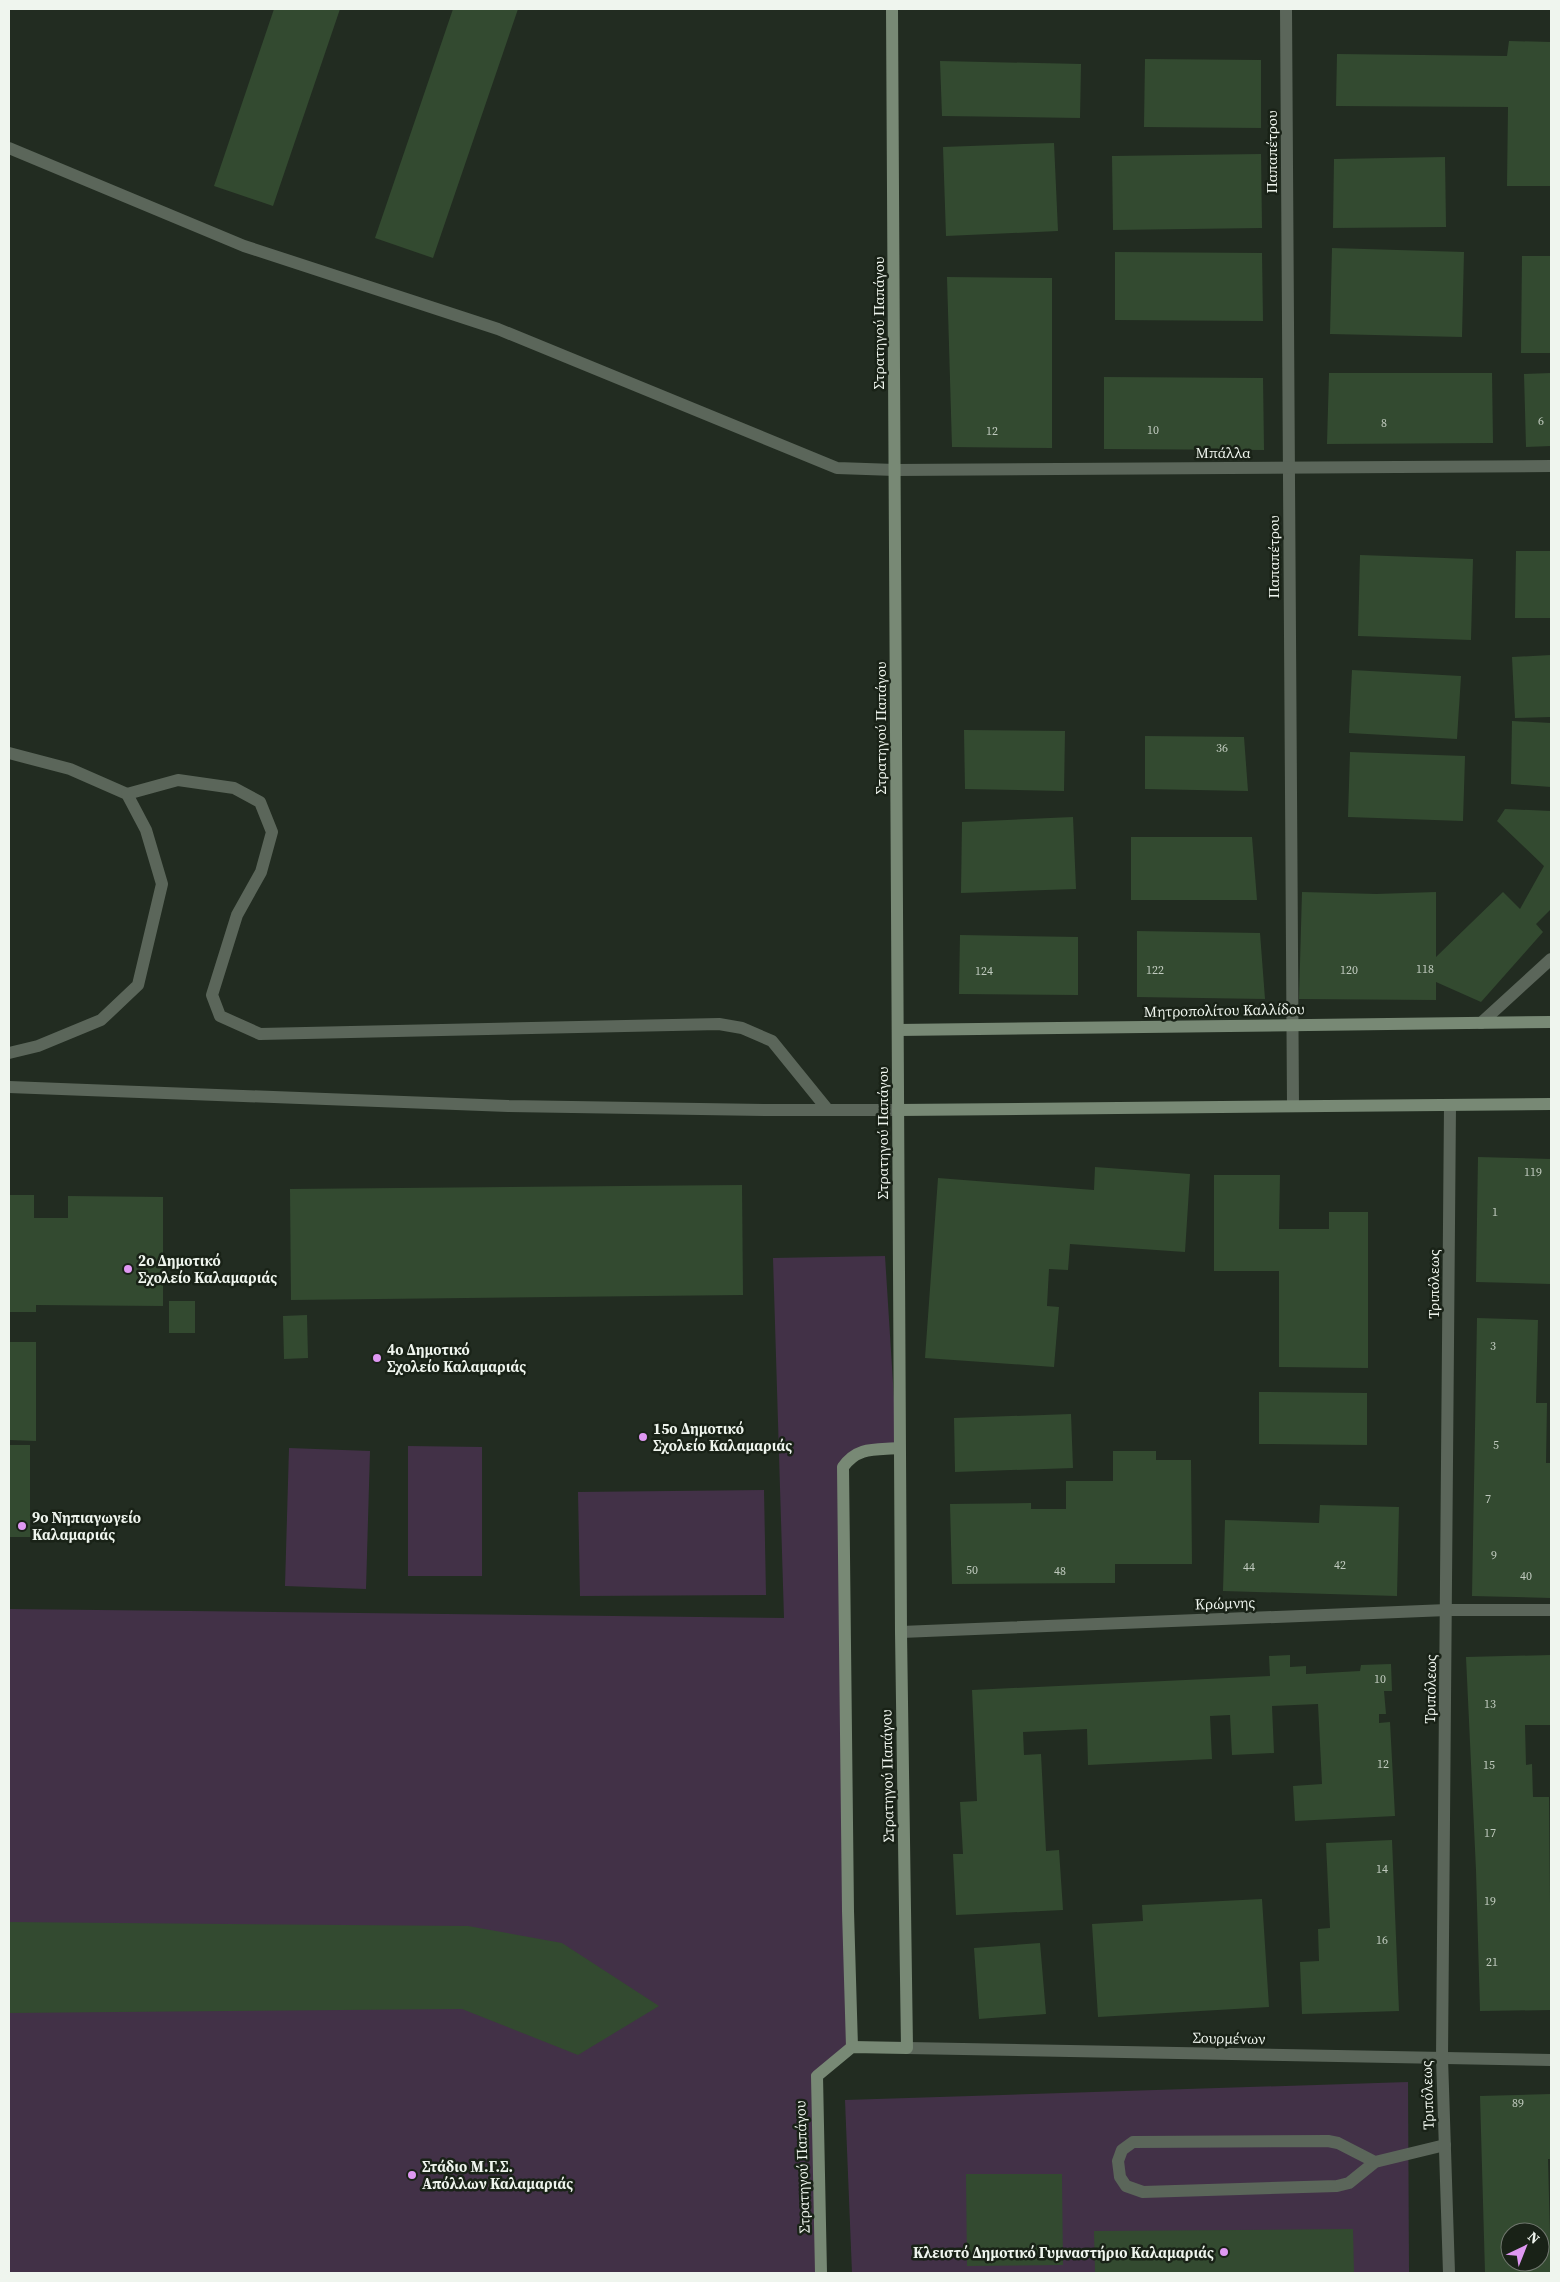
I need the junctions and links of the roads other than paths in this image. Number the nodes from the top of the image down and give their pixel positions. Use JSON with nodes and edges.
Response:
{"nodes":[{"id":1,"x":892,"y":9,"type":"edge"},
{"id":2,"x":1286,"y":9,"type":"edge"},
{"id":3,"x":9,"y":148,"type":"edge"},
{"id":4,"x":1551,"y":466,"type":"edge"},
{"id":5,"x":1288,"y":468,"type":"junction"},
{"id":6,"x":895,"y":470,"type":"junction"},
{"id":7,"x":9,"y":753,"type":"edge"},
{"id":8,"x":127,"y":794,"type":"junction"},
{"id":9,"x":1551,"y":959,"type":"edge"},
{"id":10,"x":1551,"y":1022,"type":"edge"},
{"id":11,"x":1481,"y":1023,"type":"junction"},
{"id":12,"x":1292,"y":1025,"type":"junction"},
{"id":13,"x":898,"y":1030,"type":"junction"},
{"id":14,"x":9,"y":1053,"type":"edge"},
{"id":15,"x":9,"y":1087,"type":"edge"},
{"id":16,"x":1551,"y":1104,"type":"edge"},
{"id":17,"x":1450,"y":1105,"type":"junction"},
{"id":18,"x":1293,"y":1106,"type":"junction"},
{"id":19,"x":828,"y":1110,"type":"junction"},
{"id":20,"x":898,"y":1110,"type":"junction"},
{"id":21,"x":900,"y":1448,"type":"junction"},
{"id":22,"x":1447,"y":1610,"type":"junction"},
{"id":23,"x":1551,"y":1610,"type":"edge"},
{"id":24,"x":901,"y":1632,"type":"junction"},
{"id":25,"x":852,"y":2047,"type":"junction"},
{"id":26,"x":907,"y":2048,"type":"junction"},
{"id":27,"x":1442,"y":2058,"type":"junction"},
{"id":28,"x":1551,"y":2060,"type":"edge"},
{"id":29,"x":1445,"y":2145,"type":"junction"},
{"id":30,"x":1375,"y":2162,"type":"junction"},
{"id":31,"x":821,"y":2273,"type":"edge"},
{"id":32,"x":1449,"y":2273,"type":"edge"}],
"edges":[{"from":1,"to":6,"type":"street","name":"Στρατηγού Παπάγου"},
{"from":2,"to":5,"type":"street","name":"Παπαπέτρου"},
{"from":3,"to":6,"type":"street","name":"Μπάλλα"},
{"from":4,"to":5,"type":"street","name":"Μπάλλα"},
{"from":5,"to":6,"type":"street","name":"Μπάλλα"},
{"from":5,"to":12,"type":"street","name":"Παπαπέτρου"},
{"from":6,"to":13,"type":"street","name":"Στρατηγού Παπάγου"},
{"from":7,"to":8,"type":"street"},
{"from":8,"to":14,"type":"street"},
{"from":8,"to":19,"type":"street"},
{"from":9,"to":11,"type":"street"},
{"from":10,"to":11,"type":"street","name":"Μητροπολίτου Καλλίδου"},
{"from":11,"to":12,"type":"street","name":"Μητροπολίτου Καλλίδου"},
{"from":12,"to":13,"type":"street","name":"Μητροπολίτου Καλλίδου"},
{"from":12,"to":18,"type":"street","name":"Παπαπέτρου"},
{"from":13,"to":20,"type":"street","name":"Στρατηγού Παπάγου"},
{"from":15,"to":19,"type":"street"},
{"from":16,"to":17,"type":"street"},
{"from":17,"to":18,"type":"street"},
{"from":17,"to":22,"type":"street","name":"Τριπόλεως"},
{"from":18,"to":20,"type":"street"},
{"from":19,"to":20,"type":"street"},
{"from":20,"to":21,"type":"street","name":"Στρατηγού Παπάγου"},
{"from":21,"to":24,"type":"street","name":"Στρατηγού Παπάγου"},
{"from":21,"to":25,"type":"street"},
{"from":22,"to":23,"type":"street","name":"Κρώμνης"},
{"from":22,"to":24,"type":"street","name":"Κρώμνης"},
{"from":22,"to":27,"type":"street","name":"Τριπόλεως"},
{"from":24,"to":26,"type":"street","name":"Στρατηγού Παπάγου"},
{"from":25,"to":26,"type":"street"},
{"from":25,"to":31,"type":"street","name":"Στρατηγού Παπάγου"},
{"from":26,"to":27,"type":"street","name":"Σουρμένων"},
{"from":27,"to":28,"type":"street","name":"Σουρμένων"},
{"from":27,"to":29,"type":"street","name":"Τριπόλεως"},
{"from":29,"to":30,"type":"street"},
{"from":29,"to":32,"type":"street","name":"Τριπόλεως"},
{"from":30,"to":30,"type":"street"}]}
